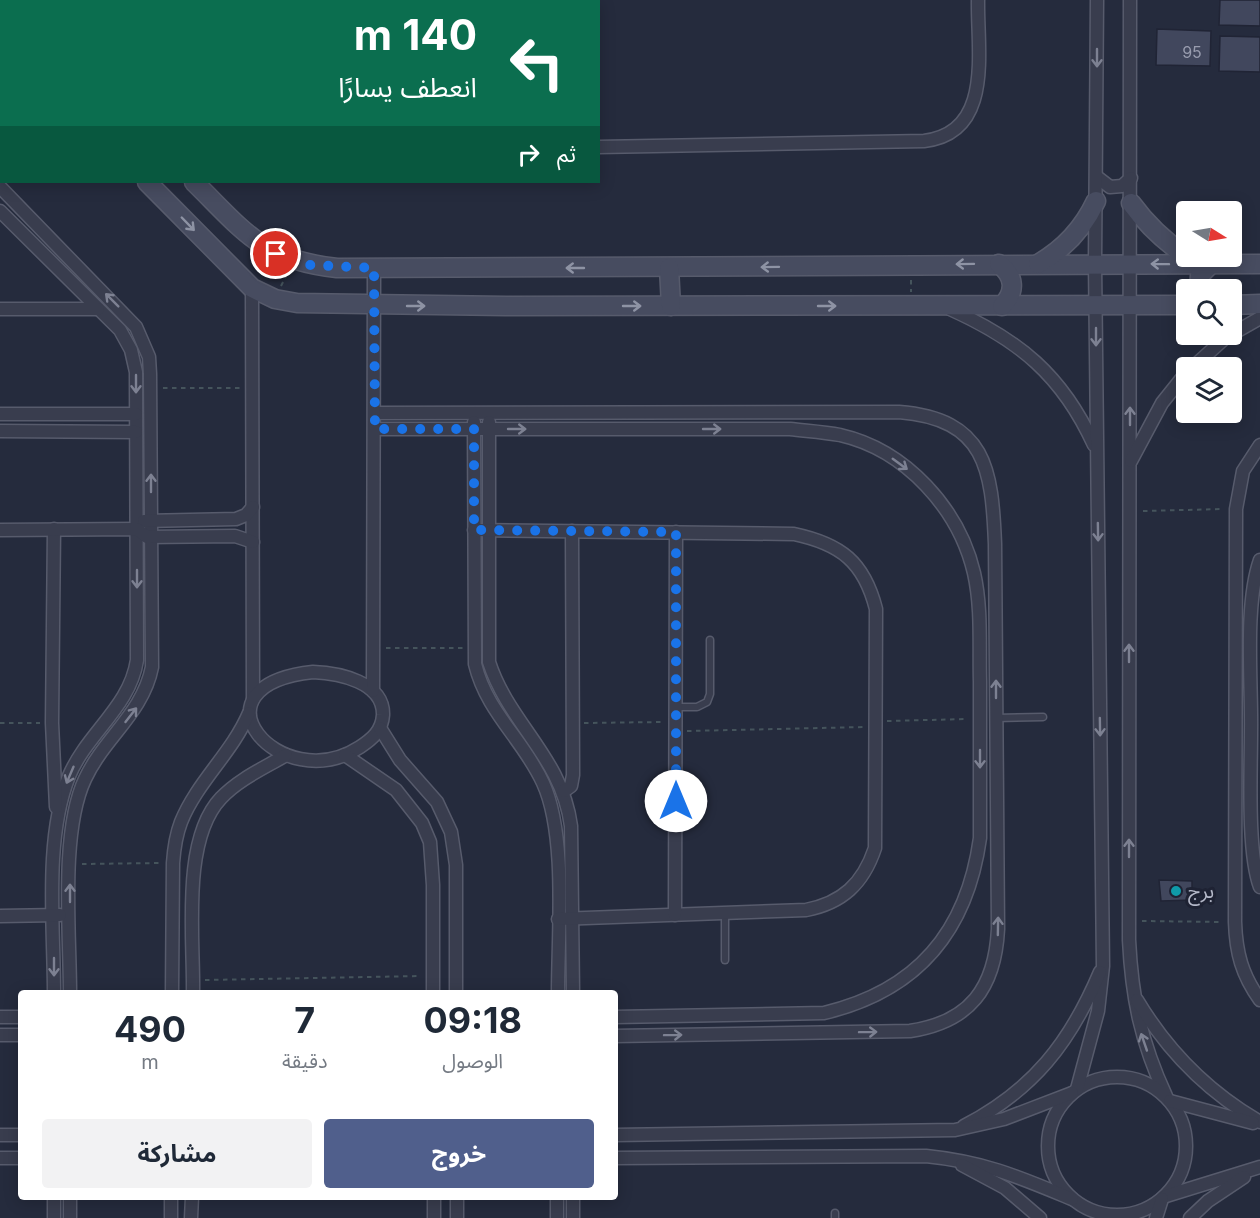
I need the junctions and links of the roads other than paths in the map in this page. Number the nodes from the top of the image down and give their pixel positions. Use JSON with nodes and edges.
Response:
{"nodes":[{"id":1,"x":978,"y":0,"type":"edge"},
{"id":2,"x":1097,"y":0,"type":"edge"},
{"id":3,"x":1130,"y":0,"type":"edge"},
{"id":4,"x":600,"y":147,"type":"edge"},
{"id":5,"x":1096,"y":177,"type":"junction"},
{"id":6,"x":1131,"y":178,"type":"junction"},
{"id":7,"x":148,"y":183,"type":"edge"},
{"id":8,"x":196,"y":183,"type":"edge"},
{"id":9,"x":0,"y":187,"type":"edge"},
{"id":10,"x":1096,"y":201,"type":"junction"},
{"id":11,"x":1131,"y":203,"type":"junction"},
{"id":12,"x":0,"y":210,"type":"edge"},
{"id":13,"x":29,"y":216,"type":"junction"},
{"id":14,"x":18,"y":228,"type":"junction"},
{"id":15,"x":43,"y":231,"type":"junction"},
{"id":16,"x":33,"y":243,"type":"junction"},
{"id":17,"x":1176,"y":248,"type":"edge"},
{"id":18,"x":1095,"y":263,"type":"junction"},
{"id":19,"x":1258,"y":263,"type":"edge"},
{"id":20,"x":999,"y":264,"type":"junction"},
{"id":21,"x":1038,"y":264,"type":"junction"},
{"id":22,"x":1130,"y":264,"type":"junction"},
{"id":23,"x":1242,"y":264,"type":"edge"},
{"id":24,"x":1176,"y":265,"type":"edge"},
{"id":25,"x":1208,"y":267,"type":"edge"},
{"id":26,"x":374,"y":268,"type":"junction"},
{"id":27,"x":669,"y":268,"type":"junction"},
{"id":28,"x":1200,"y":279,"type":"edge"},
{"id":29,"x":252,"y":288,"type":"junction"},
{"id":30,"x":1242,"y":304,"type":"edge"},
{"id":31,"x":1260,"y":304,"type":"edge"},
{"id":32,"x":1095,"y":305,"type":"junction"},
{"id":33,"x":1131,"y":305,"type":"junction"},
{"id":34,"x":1176,"y":305,"type":"edge"},
{"id":35,"x":375,"y":306,"type":"junction"},
{"id":36,"x":671,"y":306,"type":"junction"},
{"id":37,"x":944,"y":306,"type":"junction"},
{"id":38,"x":1002,"y":306,"type":"junction"},
{"id":39,"x":0,"y":309,"type":"edge"},
{"id":40,"x":98,"y":309,"type":"junction"},
{"id":41,"x":1260,"y":318,"type":"edge"},
{"id":42,"x":149,"y":357,"type":"junction"},
{"id":43,"x":1204,"y":357,"type":"edge"},
{"id":44,"x":134,"y":361,"type":"junction"},
{"id":45,"x":1176,"y":386,"type":"edge"},
{"id":46,"x":474,"y":412,"type":"junction"},
{"id":47,"x":489,"y":412,"type":"junction"},
{"id":48,"x":375,"y":413,"type":"junction"},
{"id":49,"x":0,"y":414,"type":"edge"},
{"id":50,"x":136,"y":414,"type":"junction"},
{"id":51,"x":375,"y":429,"type":"junction"},
{"id":52,"x":474,"y":429,"type":"junction"},
{"id":53,"x":489,"y":429,"type":"junction"},
{"id":54,"x":0,"y":431,"type":"edge"},
{"id":55,"x":136,"y":432,"type":"junction"},
{"id":56,"x":1260,"y":445,"type":"edge"},
{"id":57,"x":1096,"y":450,"type":"junction"},
{"id":58,"x":1129,"y":465,"type":"junction"},
{"id":59,"x":253,"y":507,"type":"junction"},
{"id":60,"x":152,"y":520,"type":"junction"},
{"id":61,"x":54,"y":529,"type":"junction"},
{"id":62,"x":137,"y":529,"type":"junction"},
{"id":63,"x":0,"y":530,"type":"edge"},
{"id":64,"x":474,"y":530,"type":"junction"},
{"id":65,"x":489,"y":530,"type":"junction"},
{"id":66,"x":572,"y":531,"type":"junction"},
{"id":67,"x":676,"y":532,"type":"junction"},
{"id":68,"x":152,"y":537,"type":"junction"},
{"id":69,"x":253,"y":542,"type":"junction"},
{"id":70,"x":1260,"y":560,"type":"edge"},
{"id":71,"x":995,"y":571,"type":"junction"},
{"id":72,"x":974,"y":572,"type":"junction"},
{"id":73,"x":710,"y":640,"type":"dead end"},
{"id":74,"x":373,"y":691,"type":"junction"},
{"id":75,"x":253,"y":699,"type":"junction"},
{"id":76,"x":676,"y":707,"type":"junction"},
{"id":77,"x":249,"y":712,"type":"junction"},
{"id":78,"x":1043,"y":717,"type":"dead end"},
{"id":79,"x":996,"y":718,"type":"junction"},
{"id":80,"x":980,"y":719,"type":"junction"},
{"id":81,"x":380,"y":728,"type":"junction"},
{"id":82,"x":286,"y":755,"type":"junction"},
{"id":83,"x":345,"y":755,"type":"junction"},
{"id":84,"x":564,"y":791,"type":"junction"},
{"id":85,"x":1251,"y":791,"type":"junction"},
{"id":86,"x":1236,"y":792,"type":"junction"},
{"id":87,"x":57,"y":817,"type":"junction"},
{"id":88,"x":172,"y":863,"type":"junction"},
{"id":89,"x":194,"y":863,"type":"junction"},
{"id":90,"x":1260,"y":887,"type":"edge"},
{"id":91,"x":725,"y":913,"type":"junction"},
{"id":92,"x":54,"y":915,"type":"junction"},
{"id":93,"x":70,"y":915,"type":"junction"},
{"id":94,"x":675,"y":915,"type":"junction"},
{"id":95,"x":0,"y":916,"type":"edge"},
{"id":96,"x":573,"y":919,"type":"junction"},
{"id":97,"x":558,"y":920,"type":"junction"},
{"id":98,"x":724,"y":960,"type":"dead end"},
{"id":99,"x":1103,"y":966,"type":"junction"},
{"id":100,"x":193,"y":987,"type":"edge"},
{"id":101,"x":54,"y":990,"type":"edge"},
{"id":102,"x":70,"y":990,"type":"edge"},
{"id":103,"x":172,"y":990,"type":"edge"},
{"id":104,"x":434,"y":990,"type":"edge"},
{"id":105,"x":456,"y":990,"type":"edge"},
{"id":106,"x":558,"y":990,"type":"edge"},
{"id":107,"x":573,"y":990,"type":"edge"},
{"id":108,"x":1133,"y":993,"type":"junction"},
{"id":109,"x":1260,"y":1000,"type":"edge"},
{"id":110,"x":805,"y":1013,"type":"junction"},
{"id":111,"x":0,"y":1017,"type":"edge"},
{"id":112,"x":18,"y":1017,"type":"edge"},
{"id":113,"x":618,"y":1017,"type":"edge"},
{"id":114,"x":805,"y":1033,"type":"junction"},
{"id":115,"x":0,"y":1035,"type":"edge"},
{"id":116,"x":18,"y":1035,"type":"edge"},
{"id":117,"x":618,"y":1036,"type":"edge"},
{"id":118,"x":1074,"y":1091,"type":"junction"},
{"id":119,"x":1168,"y":1098,"type":"junction"},
{"id":120,"x":1260,"y":1123,"type":"edge"},
{"id":121,"x":955,"y":1130,"type":"junction"},
{"id":122,"x":0,"y":1135,"type":"edge"},
{"id":123,"x":18,"y":1135,"type":"edge"},
{"id":124,"x":618,"y":1135,"type":"edge"},
{"id":125,"x":0,"y":1158,"type":"edge"},
{"id":126,"x":18,"y":1158,"type":"edge"},
{"id":127,"x":618,"y":1158,"type":"edge"},
{"id":128,"x":944,"y":1158,"type":"junction"},
{"id":129,"x":1260,"y":1167,"type":"edge"},
{"id":130,"x":1164,"y":1197,"type":"junction"},
{"id":131,"x":54,"y":1200,"type":"edge"},
{"id":132,"x":70,"y":1200,"type":"edge"},
{"id":133,"x":171,"y":1200,"type":"edge"},
{"id":134,"x":192,"y":1200,"type":"edge"},
{"id":135,"x":434,"y":1200,"type":"edge"},
{"id":136,"x":457,"y":1200,"type":"edge"},
{"id":137,"x":557,"y":1200,"type":"edge"},
{"id":138,"x":573,"y":1200,"type":"edge"},
{"id":139,"x":1074,"y":1201,"type":"junction"},
{"id":140,"x":54,"y":1218,"type":"edge"},
{"id":141,"x":70,"y":1218,"type":"edge"},
{"id":142,"x":171,"y":1218,"type":"edge"},
{"id":143,"x":192,"y":1218,"type":"edge"},
{"id":144,"x":434,"y":1218,"type":"edge"},
{"id":145,"x":457,"y":1218,"type":"edge"},
{"id":146,"x":557,"y":1218,"type":"edge"},
{"id":147,"x":573,"y":1218,"type":"edge"},
{"id":148,"x":1040,"y":1218,"type":"edge"},
{"id":149,"x":1082,"y":1218,"type":"edge"},
{"id":150,"x":1156,"y":1218,"type":"edge"},
{"id":151,"x":1190,"y":1218,"type":"edge"}],
"edges":[{"from":1,"to":4,"type":"street"},
{"from":2,"to":5,"type":"street","one_way":true},
{"from":3,"to":6,"type":"street"},
{"from":5,"to":6,"type":"street"},
{"from":5,"to":10,"type":"street"},
{"from":6,"to":11,"type":"street"},
{"from":7,"to":29,"type":"street","one_way":true},
{"from":8,"to":26,"type":"street"},
{"from":9,"to":13,"type":"street"},
{"from":10,"to":18,"type":"street"},
{"from":10,"to":21,"type":"street"},
{"from":11,"to":17,"type":"street"},
{"from":11,"to":22,"type":"street"},
{"from":12,"to":14,"type":"street"},
{"from":13,"to":14,"type":"street"},
{"from":13,"to":15,"type":"street"},
{"from":14,"to":16,"type":"street"},
{"from":15,"to":16,"type":"street"},
{"from":42,"to":15,"type":"street","one_way":true},
{"from":16,"to":40,"type":"street"},
{"from":18,"to":21,"type":"street"},
{"from":18,"to":22,"type":"street"},
{"from":18,"to":32,"type":"street"},
{"from":19,"to":23,"type":"street"},
{"from":20,"to":21,"type":"street"},
{"from":20,"to":27,"type":"street","one_way":true},
{"from":20,"to":38,"type":"street"},
{"from":24,"to":22,"type":"street","one_way":true},
{"from":22,"to":33,"type":"street"},
{"from":25,"to":28,"type":"street"},
{"from":27,"to":26,"type":"street","one_way":true},
{"from":26,"to":35,"type":"street"},
{"from":27,"to":36,"type":"street"},
{"from":29,"to":35,"type":"street"},
{"from":29,"to":59,"type":"street"},
{"from":30,"to":31,"type":"street"},
{"from":32,"to":33,"type":"street"},
{"from":32,"to":38,"type":"street"},
{"from":32,"to":57,"type":"street","one_way":true},
{"from":33,"to":34,"type":"street"},
{"from":58,"to":33,"type":"street","one_way":true},
{"from":35,"to":36,"type":"street","one_way":true},
{"from":35,"to":48,"type":"street"},
{"from":36,"to":37,"type":"street","one_way":true},
{"from":37,"to":38,"type":"street"},
{"from":37,"to":57,"type":"street"},
{"from":39,"to":40,"type":"street"},
{"from":40,"to":44,"type":"street"},
{"from":41,"to":43,"type":"street"},
{"from":42,"to":44,"type":"street"},
{"from":60,"to":42,"type":"street","one_way":true},
{"from":44,"to":50,"type":"street","one_way":true},
{"from":45,"to":58,"type":"street"},
{"from":46,"to":47,"type":"street"},
{"from":46,"to":48,"type":"street"},
{"from":46,"to":52,"type":"street"},
{"from":47,"to":53,"type":"street"},
{"from":47,"to":71,"type":"street"},
{"from":48,"to":51,"type":"street"},
{"from":49,"to":50,"type":"street"},
{"from":50,"to":55,"type":"street"},
{"from":51,"to":52,"type":"street"},
{"from":51,"to":74,"type":"street"},
{"from":52,"to":53,"type":"street"},
{"from":52,"to":64,"type":"street"},
{"from":53,"to":65,"type":"street"},
{"from":53,"to":72,"type":"street","one_way":true},
{"from":54,"to":55,"type":"street"},
{"from":55,"to":62,"type":"street"},
{"from":56,"to":86,"type":"street"},
{"from":57,"to":99,"type":"street","one_way":true},
{"from":108,"to":58,"type":"street","one_way":true},
{"from":59,"to":60,"type":"street"},
{"from":59,"to":69,"type":"street"},
{"from":60,"to":62,"type":"street"},
{"from":60,"to":68,"type":"street"},
{"from":61,"to":62,"type":"street"},
{"from":61,"to":63,"type":"street"},
{"from":61,"to":87,"type":"street"},
{"from":62,"to":68,"type":"street"},
{"from":62,"to":87,"type":"street","one_way":true},
{"from":64,"to":65,"type":"street"},
{"from":64,"to":97,"type":"street"},
{"from":65,"to":66,"type":"street"},
{"from":65,"to":84,"type":"street"},
{"from":66,"to":67,"type":"street"},
{"from":66,"to":84,"type":"street"},
{"from":67,"to":76,"type":"street"},
{"from":67,"to":91,"type":"street"},
{"from":68,"to":69,"type":"street"},
{"from":93,"to":68,"type":"street","one_way":true},
{"from":69,"to":75,"type":"street"},
{"from":70,"to":85,"type":"street"},
{"from":71,"to":72,"type":"street"},
{"from":79,"to":71,"type":"street","one_way":true},
{"from":72,"to":80,"type":"street"},
{"from":73,"to":76,"type":"lane"},
{"from":74,"to":75,"type":"street"},
{"from":74,"to":81,"type":"street"},
{"from":75,"to":77,"type":"street"},
{"from":76,"to":94,"type":"street"},
{"from":77,"to":82,"type":"street"},
{"from":77,"to":88,"type":"street"},
{"from":78,"to":79,"type":"lane"},
{"from":79,"to":80,"type":"street"},
{"from":114,"to":79,"type":"street","one_way":true},
{"from":80,"to":110,"type":"street","one_way":true},
{"from":81,"to":83,"type":"street"},
{"from":81,"to":105,"type":"street"},
{"from":82,"to":83,"type":"street"},
{"from":82,"to":89,"type":"street"},
{"from":83,"to":104,"type":"street"},
{"from":84,"to":96,"type":"street"},
{"from":85,"to":86,"type":"street"},
{"from":85,"to":90,"type":"street"},
{"from":86,"to":109,"type":"street"},
{"from":87,"to":92,"type":"street"},
{"from":88,"to":89,"type":"street"},
{"from":88,"to":103,"type":"street"},
{"from":89,"to":100,"type":"street"},
{"from":91,"to":94,"type":"street"},
{"from":91,"to":98,"type":"lane"},
{"from":92,"to":93,"type":"street"},
{"from":92,"to":95,"type":"street"},
{"from":92,"to":101,"type":"street","one_way":true},
{"from":93,"to":102,"type":"street"},
{"from":94,"to":96,"type":"street"},
{"from":96,"to":97,"type":"street"},
{"from":96,"to":107,"type":"street"},
{"from":97,"to":106,"type":"street"},
{"from":99,"to":118,"type":"street"},
{"from":99,"to":121,"type":"street"},
{"from":119,"to":108,"type":"street","one_way":true},
{"from":108,"to":120,"type":"street"},
{"from":110,"to":113,"type":"street"},
{"from":110,"to":114,"type":"street"},
{"from":111,"to":112,"type":"street"},
{"from":117,"to":114,"type":"street","one_way":true},
{"from":115,"to":116,"type":"street"},
{"from":118,"to":119,"type":"street"},
{"from":118,"to":121,"type":"street"},
{"from":118,"to":139,"type":"street"},
{"from":119,"to":120,"type":"street"},
{"from":119,"to":130,"type":"street"},
{"from":121,"to":124,"type":"street"},
{"from":122,"to":123,"type":"street"},
{"from":125,"to":126,"type":"street"},
{"from":127,"to":128,"type":"street"},
{"from":128,"to":139,"type":"street"},
{"from":128,"to":148,"type":"street"},
{"from":129,"to":130,"type":"street"},
{"from":129,"to":151,"type":"street"},
{"from":130,"to":139,"type":"street"},
{"from":130,"to":150,"type":"street"},
{"from":131,"to":140,"type":"street"},
{"from":132,"to":141,"type":"street"},
{"from":133,"to":142,"type":"street"},
{"from":134,"to":143,"type":"street"},
{"from":135,"to":144,"type":"street"},
{"from":136,"to":145,"type":"street"},
{"from":137,"to":146,"type":"street"},
{"from":138,"to":147,"type":"street"},
{"from":139,"to":149,"type":"street"}]}
